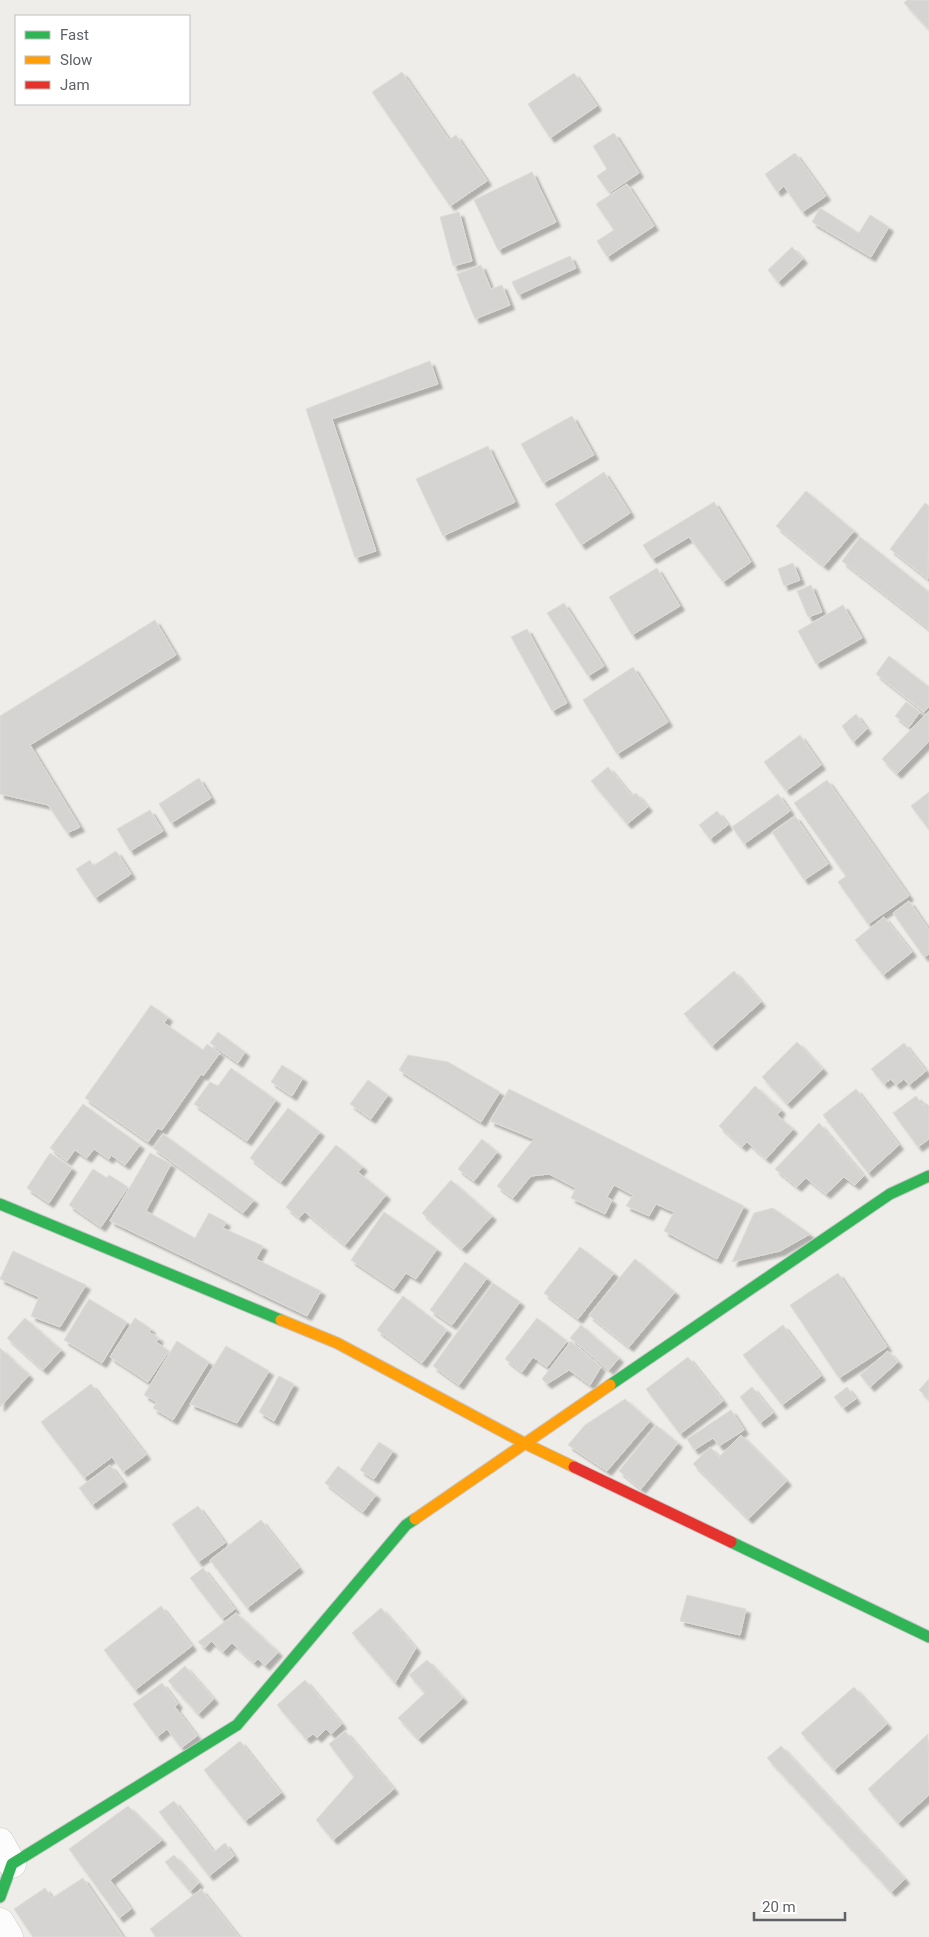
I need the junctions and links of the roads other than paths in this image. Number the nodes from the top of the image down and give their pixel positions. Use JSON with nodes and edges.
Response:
{"nodes":[{"id":1,"x":929,"y":1176,"type":"edge"},
{"id":2,"x":0,"y":1204,"type":"edge"},
{"id":3,"x":526,"y":1444,"type":"junction"},
{"id":4,"x":929,"y":1637,"type":"edge"},
{"id":5,"x":6,"y":1853,"type":"edge"},
{"id":6,"x":0,"y":1897,"type":"edge"},
{"id":7,"x":0,"y":1922,"type":"edge"},
{"id":8,"x":9,"y":1937,"type":"edge"}],
"edges":[{"from":1,"to":3,"type":"street"},
{"from":2,"to":3,"type":"street"},
{"from":3,"to":4,"type":"street"},
{"from":3,"to":5,"type":"street"},
{"from":5,"to":6,"type":"street"},
{"from":7,"to":8,"type":"street"}]}
